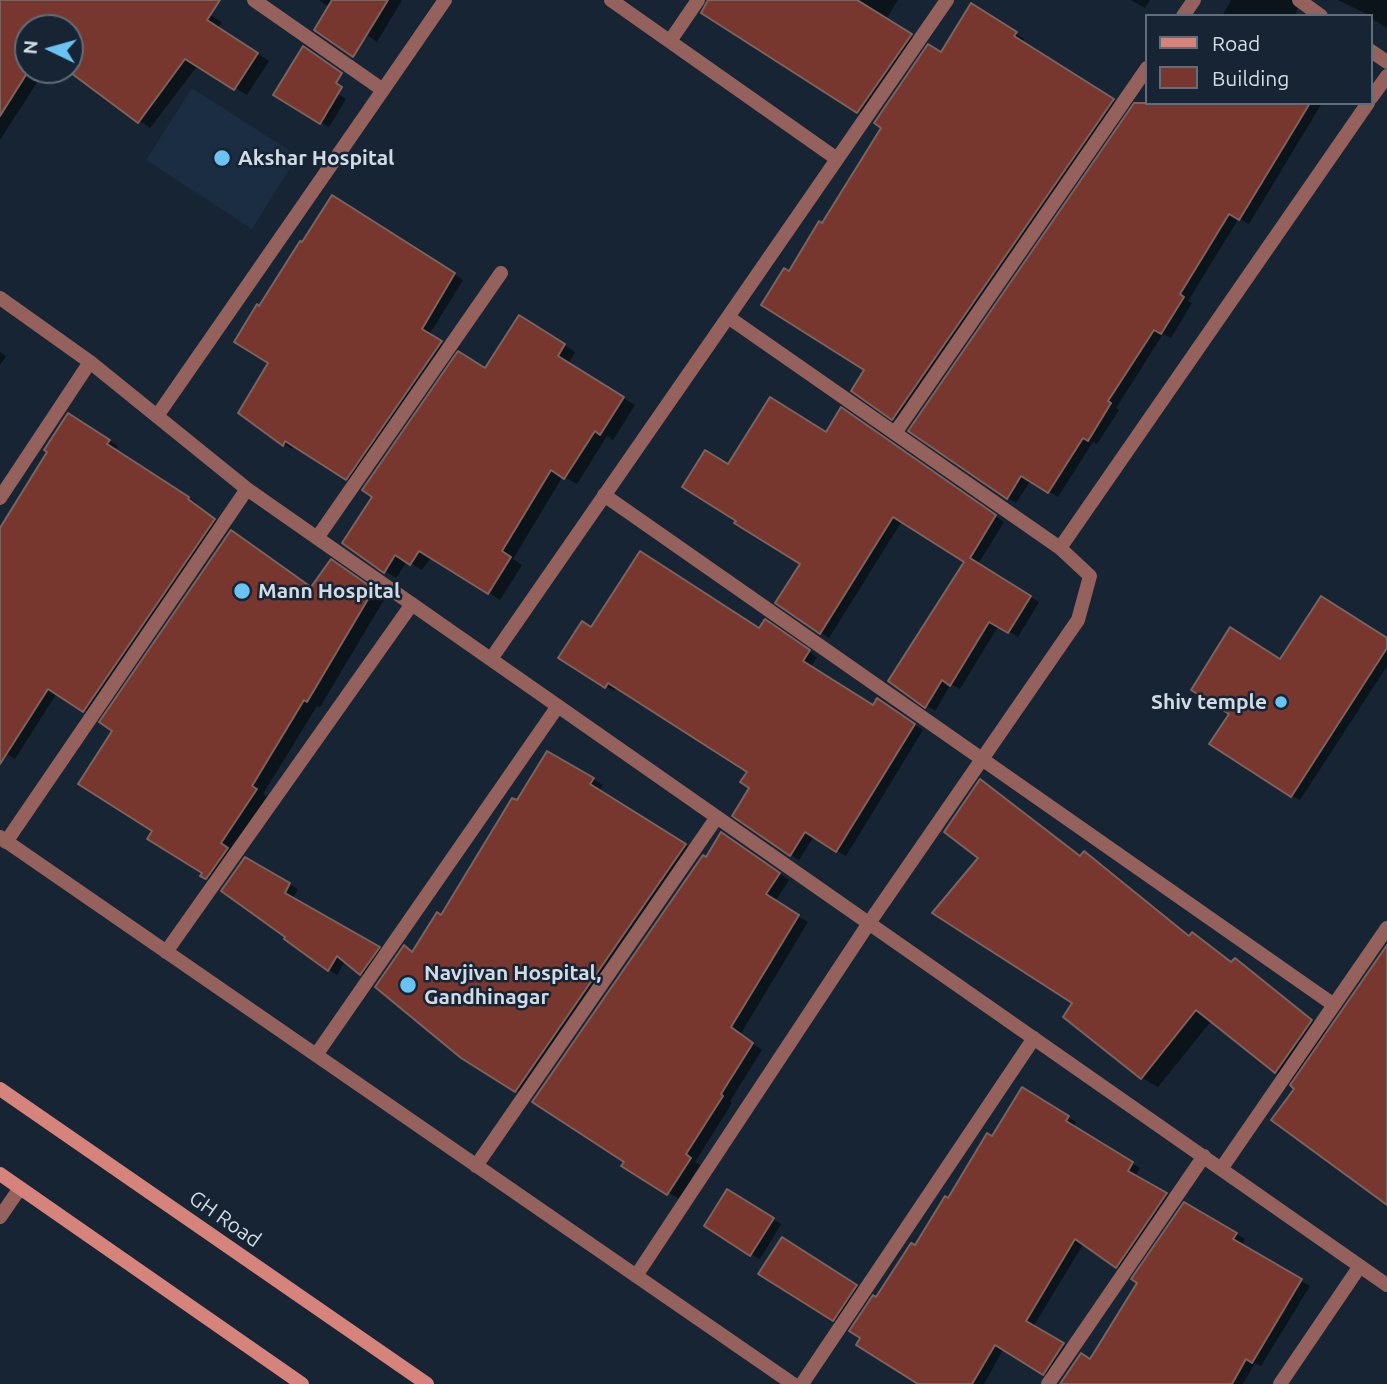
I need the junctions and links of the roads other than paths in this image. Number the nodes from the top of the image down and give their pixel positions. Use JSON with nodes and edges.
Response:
{"nodes":[{"id":1,"x":254,"y":0,"type":"edge"},
{"id":2,"x":445,"y":0,"type":"edge"},
{"id":3,"x":611,"y":0,"type":"edge"},
{"id":4,"x":698,"y":0,"type":"edge"},
{"id":5,"x":947,"y":0,"type":"edge"},
{"id":6,"x":1298,"y":0,"type":"edge"},
{"id":7,"x":1318,"y":14,"type":"edge"},
{"id":8,"x":670,"y":41,"type":"junction"},
{"id":9,"x":1146,"y":69,"type":"edge"},
{"id":10,"x":1387,"y":76,"type":"edge"},
{"id":11,"x":383,"y":90,"type":"junction"},
{"id":12,"x":1373,"y":96,"type":"edge"},
{"id":13,"x":1367,"y":105,"type":"edge"},
{"id":14,"x":837,"y":159,"type":"junction"},
{"id":15,"x":500,"y":274,"type":"dead end"},
{"id":16,"x":0,"y":298,"type":"edge"},
{"id":17,"x":728,"y":317,"type":"junction"},
{"id":18,"x":90,"y":362,"type":"junction"},
{"id":19,"x":157,"y":416,"type":"junction"},
{"id":20,"x":895,"y":433,"type":"junction"},
{"id":21,"x":247,"y":489,"type":"junction"},
{"id":22,"x":604,"y":495,"type":"junction"},
{"id":23,"x":0,"y":498,"type":"edge"},
{"id":24,"x":317,"y":538,"type":"junction"},
{"id":25,"x":1060,"y":548,"type":"junction"},
{"id":26,"x":412,"y":604,"type":"junction"},
{"id":27,"x":491,"y":659,"type":"junction"},
{"id":28,"x":558,"y":706,"type":"junction"},
{"id":29,"x":982,"y":759,"type":"junction"},
{"id":30,"x":717,"y":817,"type":"junction"},
{"id":31,"x":3,"y":839,"type":"edge"},
{"id":32,"x":869,"y":923,"type":"junction"},
{"id":33,"x":1387,"y":928,"type":"edge"},
{"id":34,"x":166,"y":952,"type":"junction"},
{"id":35,"x":1334,"y":1005,"type":"junction"},
{"id":36,"x":1034,"y":1038,"type":"junction"},
{"id":37,"x":316,"y":1055,"type":"junction"},
{"id":38,"x":0,"y":1089,"type":"edge"},
{"id":39,"x":1204,"y":1156,"type":"junction"},
{"id":40,"x":476,"y":1166,"type":"junction"},
{"id":41,"x":1221,"y":1169,"type":"junction"},
{"id":42,"x":0,"y":1174,"type":"edge"},
{"id":43,"x":20,"y":1188,"type":"junction"},
{"id":44,"x":0,"y":1217,"type":"edge"},
{"id":45,"x":1360,"y":1266,"type":"junction"},
{"id":46,"x":636,"y":1276,"type":"junction"},
{"id":47,"x":1387,"y":1285,"type":"edge"},
{"id":48,"x":302,"y":1384,"type":"edge"},
{"id":49,"x":427,"y":1384,"type":"edge"},
{"id":50,"x":793,"y":1384,"type":"edge"},
{"id":51,"x":802,"y":1384,"type":"edge"},
{"id":52,"x":1048,"y":1384,"type":"edge"},
{"id":53,"x":1280,"y":1384,"type":"edge"}],
"edges":[{"from":1,"to":11,"type":"street"},
{"from":2,"to":11,"type":"street"},
{"from":3,"to":8,"type":"street"},
{"from":4,"to":8,"type":"street"},
{"from":5,"to":14,"type":"street"},
{"from":6,"to":7,"type":"street"},
{"from":8,"to":14,"type":"street"},
{"from":9,"to":20,"type":"street"},
{"from":10,"to":12,"type":"street"},
{"from":11,"to":19,"type":"street"},
{"from":13,"to":25,"type":"street"},
{"from":14,"to":17,"type":"street"},
{"from":15,"to":24,"type":"street"},
{"from":16,"to":18,"type":"street"},
{"from":17,"to":20,"type":"street"},
{"from":17,"to":22,"type":"street"},
{"from":18,"to":19,"type":"street"},
{"from":18,"to":23,"type":"street"},
{"from":19,"to":21,"type":"street"},
{"from":20,"to":25,"type":"street"},
{"from":21,"to":24,"type":"street"},
{"from":21,"to":31,"type":"street"},
{"from":22,"to":27,"type":"street"},
{"from":22,"to":29,"type":"street"},
{"from":24,"to":26,"type":"street"},
{"from":25,"to":29,"type":"street"},
{"from":26,"to":27,"type":"street"},
{"from":26,"to":34,"type":"street"},
{"from":27,"to":28,"type":"street"},
{"from":28,"to":30,"type":"street"},
{"from":28,"to":37,"type":"street"},
{"from":29,"to":32,"type":"street"},
{"from":29,"to":35,"type":"street"},
{"from":30,"to":32,"type":"street"},
{"from":30,"to":40,"type":"street"},
{"from":31,"to":34,"type":"street"},
{"from":32,"to":36,"type":"street"},
{"from":32,"to":46,"type":"street"},
{"from":33,"to":35,"type":"street"},
{"from":34,"to":37,"type":"street"},
{"from":35,"to":41,"type":"street"},
{"from":36,"to":39,"type":"street"},
{"from":36,"to":51,"type":"street"},
{"from":37,"to":40,"type":"street"},
{"from":38,"to":49,"type":"main road","name":"GH Road"},
{"from":39,"to":41,"type":"street"},
{"from":39,"to":52,"type":"street"},
{"from":40,"to":46,"type":"street"},
{"from":41,"to":45,"type":"street"},
{"from":42,"to":43,"type":"main road"},
{"from":43,"to":44,"type":"street"},
{"from":43,"to":48,"type":"main road"},
{"from":45,"to":47,"type":"street"},
{"from":45,"to":53,"type":"street"},
{"from":46,"to":50,"type":"street"}]}
